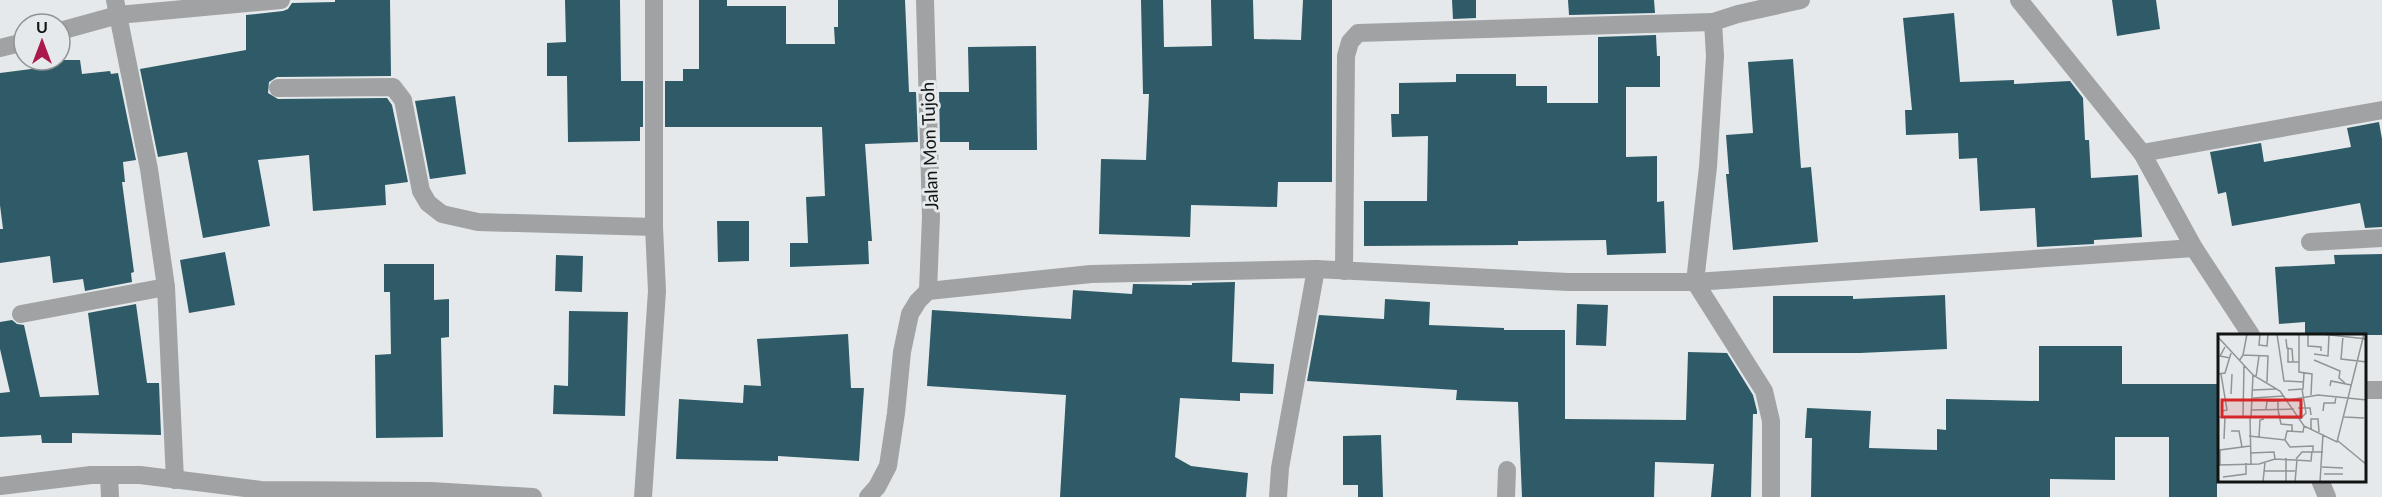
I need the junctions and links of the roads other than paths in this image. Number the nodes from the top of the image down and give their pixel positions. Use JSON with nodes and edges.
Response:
{"nodes":[{"id":1,"x":281,"y":0,"type":"edge"},
{"id":2,"x":654,"y":0,"type":"edge"},
{"id":3,"x":925,"y":0,"type":"edge"},
{"id":4,"x":1801,"y":0,"type":"edge"},
{"id":5,"x":2019,"y":0,"type":"edge"},
{"id":6,"x":116,"y":8,"type":"edge"},
{"id":7,"x":1713,"y":22,"type":"junction"},
{"id":8,"x":72,"y":26,"type":"edge"},
{"id":9,"x":278,"y":88,"type":"dead end"},
{"id":10,"x":2382,"y":110,"type":"edge"},
{"id":11,"x":2142,"y":153,"type":"junction"},
{"id":12,"x":654,"y":227,"type":"junction"},
{"id":13,"x":2382,"y":238,"type":"edge"},
{"id":14,"x":2310,"y":242,"type":"dead end"},
{"id":15,"x":2194,"y":248,"type":"junction"},
{"id":16,"x":1316,"y":269,"type":"junction"},
{"id":17,"x":1344,"y":271,"type":"junction"},
{"id":18,"x":1695,"y":282,"type":"junction"},
{"id":19,"x":166,"y":287,"type":"junction"},
{"id":20,"x":928,"y":291,"type":"junction"},
{"id":21,"x":21,"y":314,"type":"dead end"},
{"id":22,"x":2250,"y":334,"type":"edge"},
{"id":23,"x":1507,"y":470,"type":"dead end"},
{"id":24,"x":109,"y":476,"type":"junction"},
{"id":25,"x":175,"y":480,"type":"junction"},
{"id":26,"x":2321,"y":482,"type":"edge"},
{"id":27,"x":0,"y":486,"type":"edge"},
{"id":28,"x":110,"y":497,"type":"edge"},
{"id":29,"x":532,"y":497,"type":"edge"},
{"id":30,"x":643,"y":497,"type":"edge"},
{"id":31,"x":868,"y":497,"type":"edge"},
{"id":32,"x":1278,"y":497,"type":"edge"},
{"id":33,"x":1506,"y":497,"type":"edge"},
{"id":34,"x":1771,"y":497,"type":"edge"},
{"id":35,"x":2327,"y":497,"type":"edge"}],
"edges":[{"from":1,"to":6,"type":"street"},
{"from":2,"to":12,"type":"street"},
{"from":3,"to":20,"type":"street","name":"Jalan Mon Tujoh"},
{"from":4,"to":7,"type":"street"},
{"from":5,"to":11,"type":"street"},
{"from":6,"to":8,"type":"street"},
{"from":6,"to":19,"type":"street"},
{"from":7,"to":17,"type":"street"},
{"from":7,"to":18,"type":"street"},
{"from":9,"to":12,"type":"street"},
{"from":10,"to":11,"type":"street"},
{"from":11,"to":15,"type":"street"},
{"from":12,"to":30,"type":"street"},
{"from":13,"to":14,"type":"street"},
{"from":15,"to":18,"type":"street"},
{"from":15,"to":22,"type":"street"},
{"from":16,"to":17,"type":"street"},
{"from":16,"to":20,"type":"street"},
{"from":16,"to":32,"type":"street"},
{"from":17,"to":18,"type":"street"},
{"from":18,"to":34,"type":"street"},
{"from":19,"to":21,"type":"street"},
{"from":19,"to":25,"type":"street"},
{"from":20,"to":31,"type":"street"},
{"from":23,"to":33,"type":"street"},
{"from":24,"to":25,"type":"street"},
{"from":24,"to":27,"type":"street"},
{"from":24,"to":28,"type":"street"},
{"from":25,"to":29,"type":"street"},
{"from":26,"to":35,"type":"street"}]}
